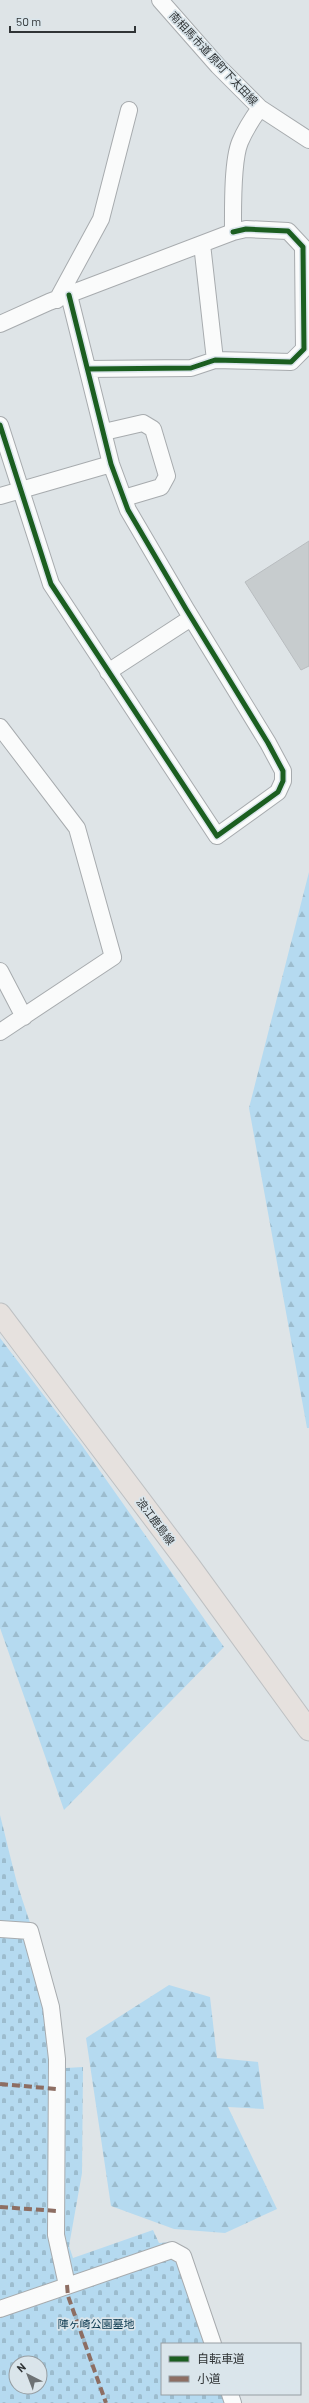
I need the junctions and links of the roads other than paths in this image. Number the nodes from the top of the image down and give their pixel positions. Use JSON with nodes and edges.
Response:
{"nodes":[{"id":1,"x":160,"y":0,"type":"edge"},
{"id":2,"x":260,"y":108,"type":"junction"},
{"id":3,"x":129,"y":110,"type":"dead end"},
{"id":4,"x":309,"y":140,"type":"edge"},
{"id":5,"x":233,"y":232,"type":"junction"},
{"id":6,"x":202,"y":244,"type":"junction"},
{"id":7,"x":63,"y":297,"type":"junction"},
{"id":8,"x":0,"y":324,"type":"edge"},
{"id":9,"x":215,"y":360,"type":"junction"},
{"id":10,"x":88,"y":369,"type":"junction"},
{"id":11,"x":0,"y":425,"type":"edge"},
{"id":12,"x":104,"y":432,"type":"junction"},
{"id":13,"x":111,"y":464,"type":"junction"},
{"id":14,"x":21,"y":490,"type":"junction"},
{"id":15,"x":0,"y":496,"type":"edge"},
{"id":16,"x":124,"y":498,"type":"junction"},
{"id":17,"x":191,"y":618,"type":"junction"},
{"id":18,"x":108,"y":672,"type":"junction"},
{"id":19,"x":0,"y":727,"type":"edge"},
{"id":20,"x":0,"y":971,"type":"edge"},
{"id":21,"x":24,"y":1017,"type":"junction"},
{"id":22,"x":0,"y":1032,"type":"edge"},
{"id":23,"x":0,"y":1314,"type":"edge"},
{"id":24,"x":309,"y":1730,"type":"edge"},
{"id":25,"x":0,"y":1929,"type":"edge"},
{"id":26,"x":67,"y":2285,"type":"junction"},
{"id":27,"x":0,"y":2309,"type":"edge"},
{"id":28,"x":213,"y":2343,"type":"edge"}],
"edges":[{"from":1,"to":2,"type":"street","name":"南相馬市道 原町下太田線"},
{"from":2,"to":4,"type":"street","name":"南相馬市道 原町下太田線"},
{"from":2,"to":5,"type":"street"},
{"from":3,"to":7,"type":"street"},
{"from":5,"to":6,"type":"street"},
{"from":5,"to":9,"type":"street"},
{"from":6,"to":7,"type":"street"},
{"from":6,"to":9,"type":"street"},
{"from":7,"to":8,"type":"street"},
{"from":7,"to":10,"type":"street"},
{"from":9,"to":10,"type":"street"},
{"from":10,"to":12,"type":"street"},
{"from":11,"to":14,"type":"street"},
{"from":12,"to":13,"type":"street"},
{"from":12,"to":16,"type":"street"},
{"from":13,"to":14,"type":"street"},
{"from":13,"to":16,"type":"street"},
{"from":14,"to":15,"type":"street"},
{"from":14,"to":18,"type":"street"},
{"from":16,"to":17,"type":"street"},
{"from":17,"to":18,"type":"street"},
{"from":17,"to":18,"type":"street"},
{"from":19,"to":21,"type":"street"},
{"from":20,"to":21,"type":"street"},
{"from":21,"to":22,"type":"street"},
{"from":23,"to":24,"type":"main road","name":"浪江鹿島線"},
{"from":25,"to":26,"type":"street"},
{"from":26,"to":27,"type":"street"},
{"from":26,"to":28,"type":"street"}]}
